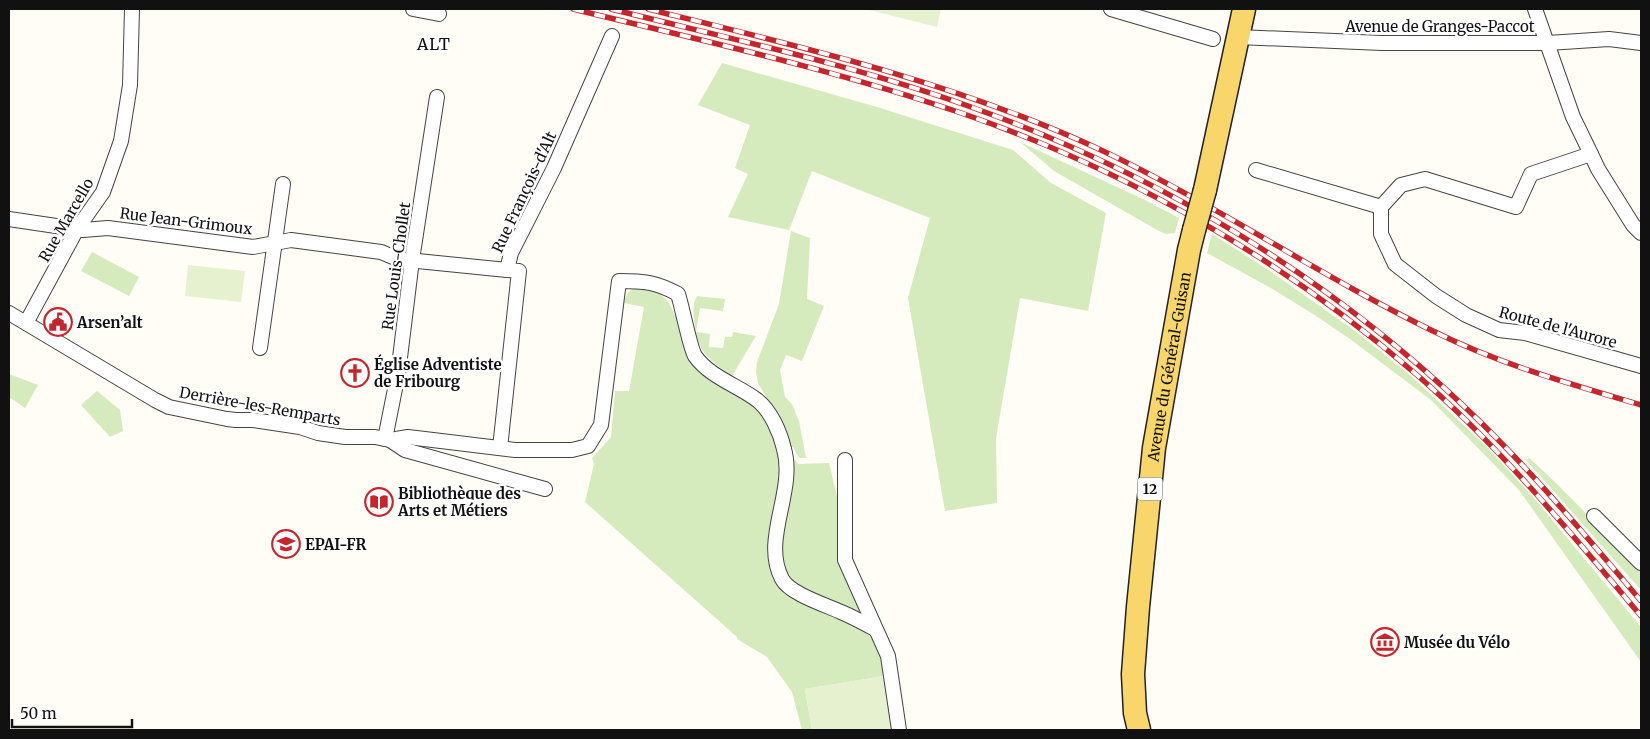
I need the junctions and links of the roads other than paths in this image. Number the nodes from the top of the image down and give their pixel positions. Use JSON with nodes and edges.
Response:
{"nodes":[{"id":1,"x":132,"y":9,"type":"edge"},
{"id":2,"x":413,"y":9,"type":"edge"},
{"id":3,"x":1111,"y":9,"type":"edge"},
{"id":4,"x":1244,"y":9,"type":"edge"},
{"id":5,"x":1535,"y":9,"type":"edge"},
{"id":6,"x":439,"y":14,"type":"dead end"},
{"id":7,"x":612,"y":36,"type":"dead end"},
{"id":8,"x":1238,"y":37,"type":"junction"},
{"id":9,"x":1213,"y":40,"type":"dead end"},
{"id":10,"x":1548,"y":43,"type":"junction"},
{"id":11,"x":1641,"y":43,"type":"edge"},
{"id":12,"x":437,"y":97,"type":"dead end"},
{"id":13,"x":1590,"y":154,"type":"junction"},
{"id":14,"x":1256,"y":170,"type":"dead end"},
{"id":15,"x":283,"y":184,"type":"dead end"},
{"id":16,"x":1381,"y":207,"type":"junction"},
{"id":17,"x":9,"y":219,"type":"edge"},
{"id":18,"x":78,"y":229,"type":"junction"},
{"id":19,"x":1641,"y":233,"type":"edge"},
{"id":20,"x":276,"y":243,"type":"junction"},
{"id":21,"x":412,"y":260,"type":"junction"},
{"id":22,"x":507,"y":270,"type":"junction"},
{"id":23,"x":9,"y":313,"type":"edge"},
{"id":24,"x":26,"y":324,"type":"junction"},
{"id":25,"x":260,"y":348,"type":"dead end"},
{"id":26,"x":1641,"y":366,"type":"edge"},
{"id":27,"x":388,"y":439,"type":"junction"},
{"id":28,"x":500,"y":448,"type":"junction"},
{"id":29,"x":845,"y":460,"type":"dead end"},
{"id":30,"x":545,"y":489,"type":"dead end"},
{"id":31,"x":1594,"y":516,"type":"dead end"},
{"id":32,"x":1641,"y":563,"type":"edge"},
{"id":33,"x":875,"y":628,"type":"junction"},
{"id":34,"x":899,"y":730,"type":"edge"},
{"id":35,"x":1140,"y":730,"type":"edge"}],
"edges":[{"from":1,"to":18,"type":"street","name":"Rue Marcello"},
{"from":2,"to":6,"type":"street"},
{"from":3,"to":9,"type":"street"},
{"from":4,"to":8,"type":"main road","name":"Avenue du Général-Guisan","number":"12"},
{"from":5,"to":10,"type":"street"},
{"from":7,"to":22,"type":"street","name":"Rue François-d'Alt"},
{"from":8,"to":10,"type":"street","name":"Avenue de Granges-Paccot"},
{"from":8,"to":35,"type":"main road","name":"Avenue du Général-Guisan","number":"12","bridge":true},
{"from":10,"to":11,"type":"street","name":"Avenue de Granges-Paccot"},
{"from":10,"to":13,"type":"street"},
{"from":12,"to":21,"type":"street","name":"Rue Louis-Chollet"},
{"from":13,"to":16,"type":"street"},
{"from":13,"to":19,"type":"street"},
{"from":14,"to":16,"type":"street"},
{"from":15,"to":20,"type":"street"},
{"from":16,"to":26,"type":"street","name":"Route de l'Aurore"},
{"from":17,"to":18,"type":"street","name":"Rue Jean-Grimoux"},
{"from":18,"to":20,"type":"street","name":"Rue Jean-Grimoux"},
{"from":18,"to":24,"type":"street","name":"Rue Marcello"},
{"from":20,"to":21,"type":"street","name":"Rue Jean-Grimoux"},
{"from":20,"to":25,"type":"street"},
{"from":21,"to":22,"type":"street","name":"Rue Jean-Grimoux"},
{"from":21,"to":27,"type":"street","name":"Rue Louis-Chollet"},
{"from":22,"to":28,"type":"street","name":"Rue François-d'Alt"},
{"from":23,"to":24,"type":"street","name":"Derrière-les-Remparts"},
{"from":24,"to":27,"type":"street","name":"Derrière-les-Remparts"},
{"from":27,"to":28,"type":"street","name":"Derrière-les-Remparts"},
{"from":27,"to":30,"type":"street","name":"Derrière-les-Remparts"},
{"from":28,"to":33,"type":"street","name":"Derrière-les-Remparts"},
{"from":29,"to":33,"type":"street"},
{"from":31,"to":32,"type":"street"},
{"from":33,"to":34,"type":"street"}]}
